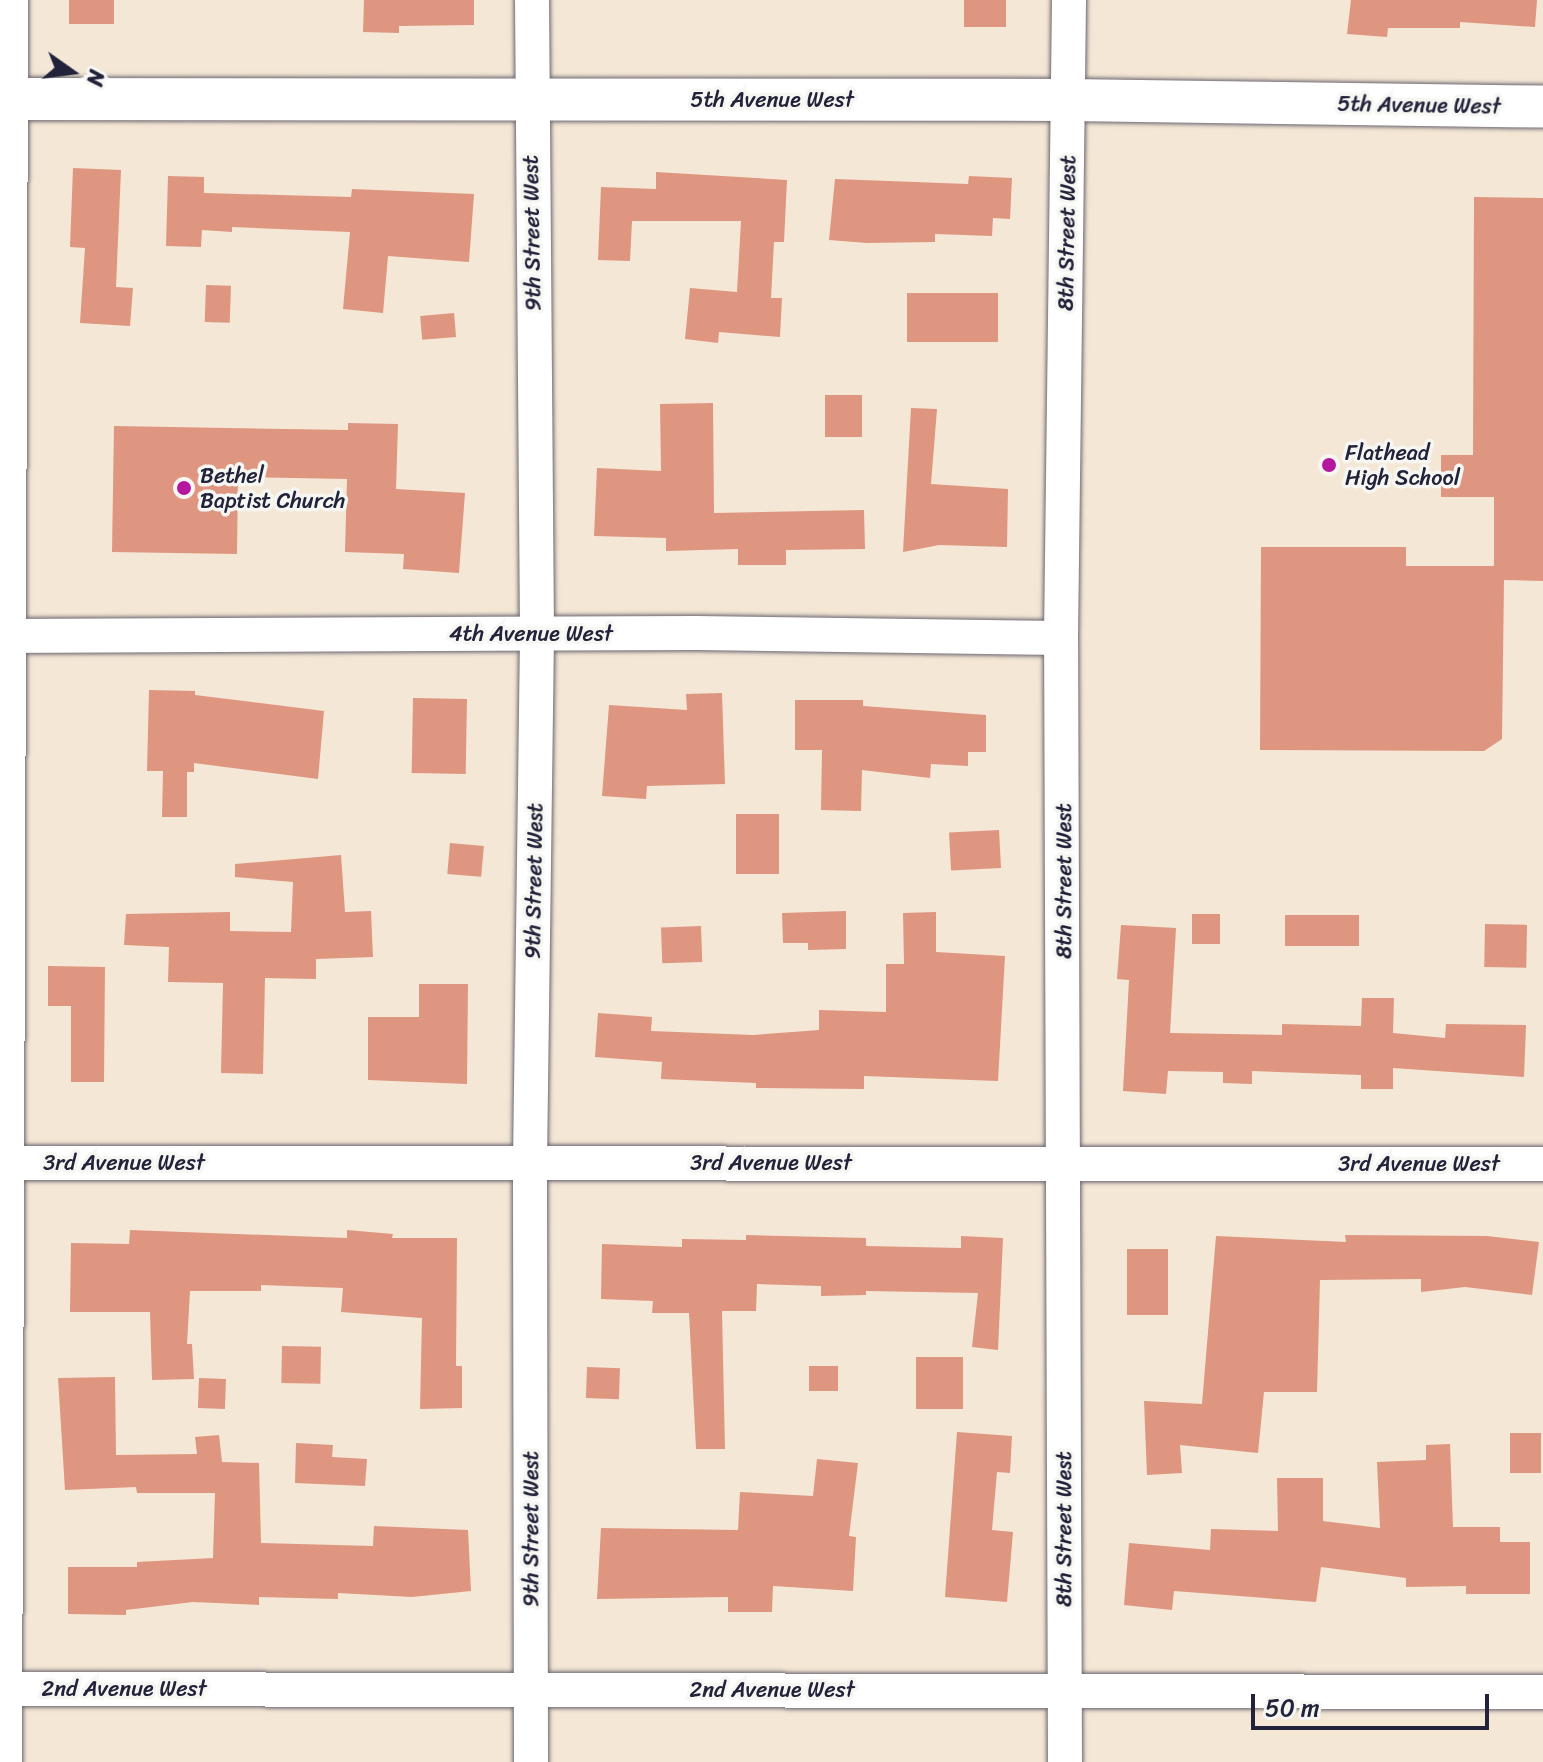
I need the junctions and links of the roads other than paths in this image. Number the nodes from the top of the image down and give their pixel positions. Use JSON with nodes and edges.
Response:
{"nodes":[{"id":1,"x":11,"y":0,"type":"edge"},
{"id":2,"x":532,"y":0,"type":"edge"},
{"id":3,"x":1069,"y":0,"type":"edge"},
{"id":4,"x":4,"y":99,"type":"edge"},
{"id":5,"x":531,"y":99,"type":"junction"},
{"id":6,"x":1069,"y":100,"type":"junction"},
{"id":7,"x":1543,"y":107,"type":"edge"},
{"id":8,"x":537,"y":634,"type":"junction"},
{"id":9,"x":5,"y":636,"type":"edge"},
{"id":10,"x":1061,"y":638,"type":"junction"},
{"id":11,"x":4,"y":1163,"type":"edge"},
{"id":12,"x":530,"y":1163,"type":"junction"},
{"id":13,"x":1064,"y":1164,"type":"junction"},
{"id":14,"x":1543,"y":1164,"type":"edge"},
{"id":15,"x":2,"y":1689,"type":"edge"},
{"id":16,"x":530,"y":1690,"type":"junction"},
{"id":17,"x":1064,"y":1691,"type":"junction"},
{"id":18,"x":1543,"y":1692,"type":"edge"},
{"id":19,"x":5,"y":1762,"type":"edge"},
{"id":20,"x":531,"y":1762,"type":"edge"},
{"id":21,"x":1065,"y":1762,"type":"edge"}],
"edges":[{"from":1,"to":4,"type":"street"},
{"from":2,"to":5,"type":"street","name":"9th Street West"},
{"from":3,"to":6,"type":"street","name":"8th Street West"},
{"from":4,"to":5,"type":"street","name":"5th Avenue West"},
{"from":4,"to":9,"type":"street"},
{"from":5,"to":6,"type":"street","name":"5th Avenue West"},
{"from":5,"to":8,"type":"street","name":"9th Street West"},
{"from":6,"to":7,"type":"street","name":"5th Avenue West"},
{"from":6,"to":10,"type":"street","name":"8th Street West"},
{"from":8,"to":9,"type":"street","name":"4th Avenue West"},
{"from":8,"to":10,"type":"street","name":"4th Avenue West"},
{"from":8,"to":12,"type":"street","name":"9th Street West"},
{"from":9,"to":11,"type":"street"},
{"from":10,"to":13,"type":"street","name":"8th Street West"},
{"from":11,"to":12,"type":"street","name":"3rd Avenue West"},
{"from":11,"to":15,"type":"street"},
{"from":12,"to":13,"type":"street","name":"3rd Avenue West"},
{"from":12,"to":16,"type":"street","name":"9th Street West"},
{"from":13,"to":14,"type":"street","name":"3rd Avenue West"},
{"from":13,"to":17,"type":"street","name":"8th Street West"},
{"from":15,"to":16,"type":"street","name":"2nd Avenue West"},
{"from":15,"to":19,"type":"street"},
{"from":16,"to":17,"type":"street","name":"2nd Avenue West"},
{"from":16,"to":20,"type":"street","name":"9th Street West"},
{"from":17,"to":18,"type":"street","name":"2nd Avenue West"},
{"from":17,"to":21,"type":"street","name":"8th Street West"}]}
